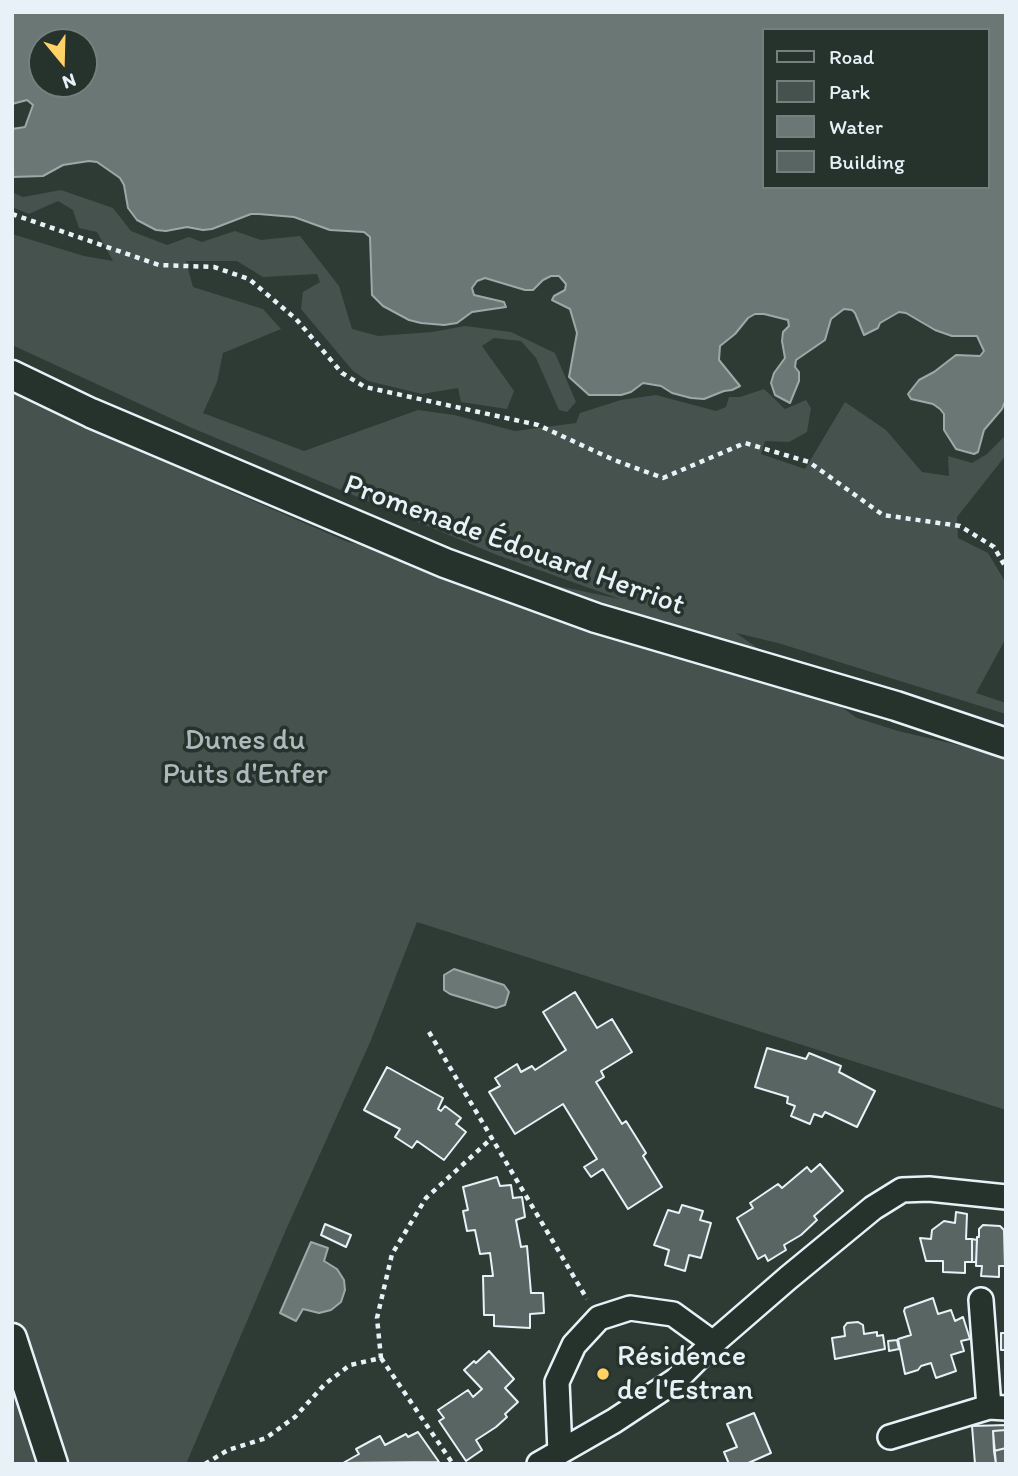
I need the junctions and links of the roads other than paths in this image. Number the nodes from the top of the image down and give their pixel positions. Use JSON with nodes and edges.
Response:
{"nodes":[{"id":1,"x":12,"y":375,"type":"edge"},
{"id":2,"x":1006,"y":743,"type":"edge"},
{"id":3,"x":1006,"y":1197,"type":"edge"},
{"id":4,"x":981,"y":1300,"type":"dead end"},
{"id":5,"x":12,"y":1338,"type":"edge"},
{"id":6,"x":713,"y":1343,"type":"junction"},
{"id":7,"x":997,"y":1407,"type":"edge"},
{"id":8,"x":890,"y":1437,"type":"dead end"},
{"id":9,"x":561,"y":1452,"type":"junction"},
{"id":10,"x":53,"y":1464,"type":"edge"},
{"id":11,"x":539,"y":1464,"type":"edge"}],
"edges":[{"from":1,"to":2,"type":"street","name":"Promenade Édouard Herriot"},
{"from":3,"to":6,"type":"street"},
{"from":4,"to":7,"type":"street"},
{"from":5,"to":10,"type":"street"},
{"from":6,"to":9,"type":"street"},
{"from":6,"to":9,"type":"street"},
{"from":7,"to":8,"type":"street"},
{"from":9,"to":11,"type":"street"}]}
